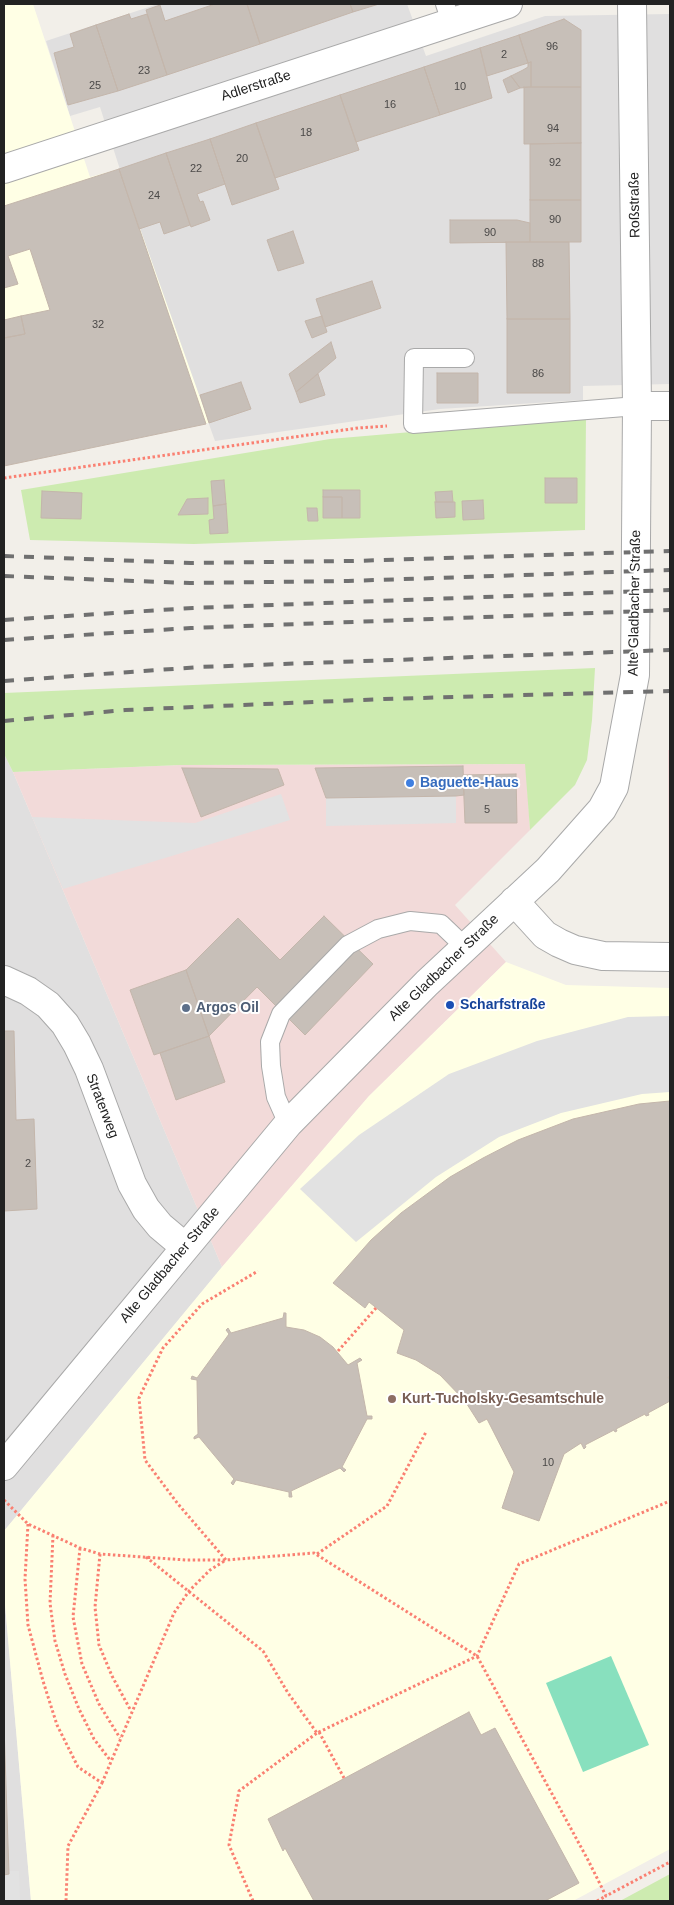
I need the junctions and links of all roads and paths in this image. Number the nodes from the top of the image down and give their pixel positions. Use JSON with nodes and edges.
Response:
{"nodes":[{"id":1,"x":508,"y":4,"type":"edge"},
{"id":2,"x":632,"y":4,"type":"edge"},
{"id":3,"x":448,"y":13,"type":"edge"},
{"id":4,"x":4,"y":169,"type":"edge"},
{"id":5,"x":465,"y":358,"type":"dead end"},
{"id":6,"x":637,"y":406,"type":"junction"},
{"id":7,"x":670,"y":406,"type":"edge"},
{"id":8,"x":412,"y":424,"type":"junction"},
{"id":9,"x":4,"y":478,"type":"edge"},
{"id":10,"x":514,"y":901,"type":"junction"},
{"id":11,"x":464,"y":947,"type":"junction"},
{"id":12,"x":670,"y":957,"type":"edge"},
{"id":13,"x":4,"y":980,"type":"edge"},
{"id":14,"x":288,"y":1124,"type":"junction"},
{"id":15,"x":185,"y":1247,"type":"junction"},
{"id":16,"x":258,"y":1270,"type":"dead end"},
{"id":17,"x":376,"y":1308,"type":"dead end"},
{"id":18,"x":338,"y":1351,"type":"dead end"},
{"id":19,"x":426,"y":1432,"type":"dead end"},
{"id":20,"x":4,"y":1466,"type":"edge"},
{"id":21,"x":4,"y":1500,"type":"edge"},
{"id":22,"x":670,"y":1501,"type":"edge"},
{"id":23,"x":28,"y":1524,"type":"junction"},
{"id":24,"x":53,"y":1535,"type":"junction"},
{"id":25,"x":80,"y":1548,"type":"junction"},
{"id":26,"x":100,"y":1554,"type":"junction"},
{"id":27,"x":317,"y":1554,"type":"junction"},
{"id":28,"x":146,"y":1557,"type":"junction"},
{"id":29,"x":226,"y":1560,"type":"junction"},
{"id":30,"x":189,"y":1591,"type":"junction"},
{"id":31,"x":476,"y":1656,"type":"junction"},
{"id":32,"x":131,"y":1712,"type":"junction"},
{"id":33,"x":318,"y":1732,"type":"junction"},
{"id":34,"x":120,"y":1738,"type":"junction"},
{"id":35,"x":110,"y":1761,"type":"junction"},
{"id":36,"x":344,"y":1778,"type":"dead end"},
{"id":37,"x":102,"y":1783,"type":"junction"},
{"id":38,"x":670,"y":1862,"type":"edge"},
{"id":39,"x":606,"y":1896,"type":"junction"},
{"id":40,"x":66,"y":1901,"type":"edge"},
{"id":41,"x":253,"y":1901,"type":"edge"},
{"id":42,"x":597,"y":1901,"type":"edge"}],
"edges":[{"from":1,"to":3,"type":"street","name":"Adlerstraße"},
{"from":2,"to":6,"type":"street","name":"Roßstraße"},
{"from":3,"to":4,"type":"street","name":"Adlerstraße"},
{"from":5,"to":8,"type":"lane"},
{"from":6,"to":7,"type":"street"},
{"from":6,"to":8,"type":"lane"},
{"from":6,"to":10,"type":"street","name":"Alte Gladbacher Straße"},
{"from":8,"to":9,"type":"path"},
{"from":10,"to":11,"type":"street","name":"Alte Gladbacher Straße"},
{"from":10,"to":12,"type":"street"},
{"from":11,"to":14,"type":"street","name":"Alte Gladbacher Straße"},
{"from":11,"to":14,"type":"lane"},
{"from":13,"to":15,"type":"street","name":"Straterweg"},
{"from":14,"to":15,"type":"street","name":"Alte Gladbacher Straße"},
{"from":15,"to":20,"type":"street","name":"Alte Gladbacher Straße"},
{"from":16,"to":29,"type":"path"},
{"from":17,"to":18,"type":"path"},
{"from":19,"to":27,"type":"path"},
{"from":21,"to":23,"type":"path"},
{"from":22,"to":31,"type":"path"},
{"from":23,"to":24,"type":"path"},
{"from":23,"to":37,"type":"path"},
{"from":24,"to":25,"type":"path"},
{"from":24,"to":35,"type":"path"},
{"from":25,"to":26,"type":"path"},
{"from":25,"to":34,"type":"path"},
{"from":26,"to":28,"type":"path"},
{"from":26,"to":32,"type":"path"},
{"from":27,"to":29,"type":"path"},
{"from":27,"to":31,"type":"path"},
{"from":28,"to":29,"type":"path"},
{"from":28,"to":30,"type":"path"},
{"from":29,"to":30,"type":"path"},
{"from":30,"to":32,"type":"path"},
{"from":30,"to":33,"type":"path"},
{"from":31,"to":33,"type":"path"},
{"from":31,"to":39,"type":"path"},
{"from":32,"to":34,"type":"path"},
{"from":33,"to":36,"type":"path"},
{"from":33,"to":41,"type":"path"},
{"from":34,"to":35,"type":"path"},
{"from":35,"to":37,"type":"path"},
{"from":37,"to":40,"type":"path"},
{"from":38,"to":39,"type":"path"},
{"from":39,"to":42,"type":"path"}]}
